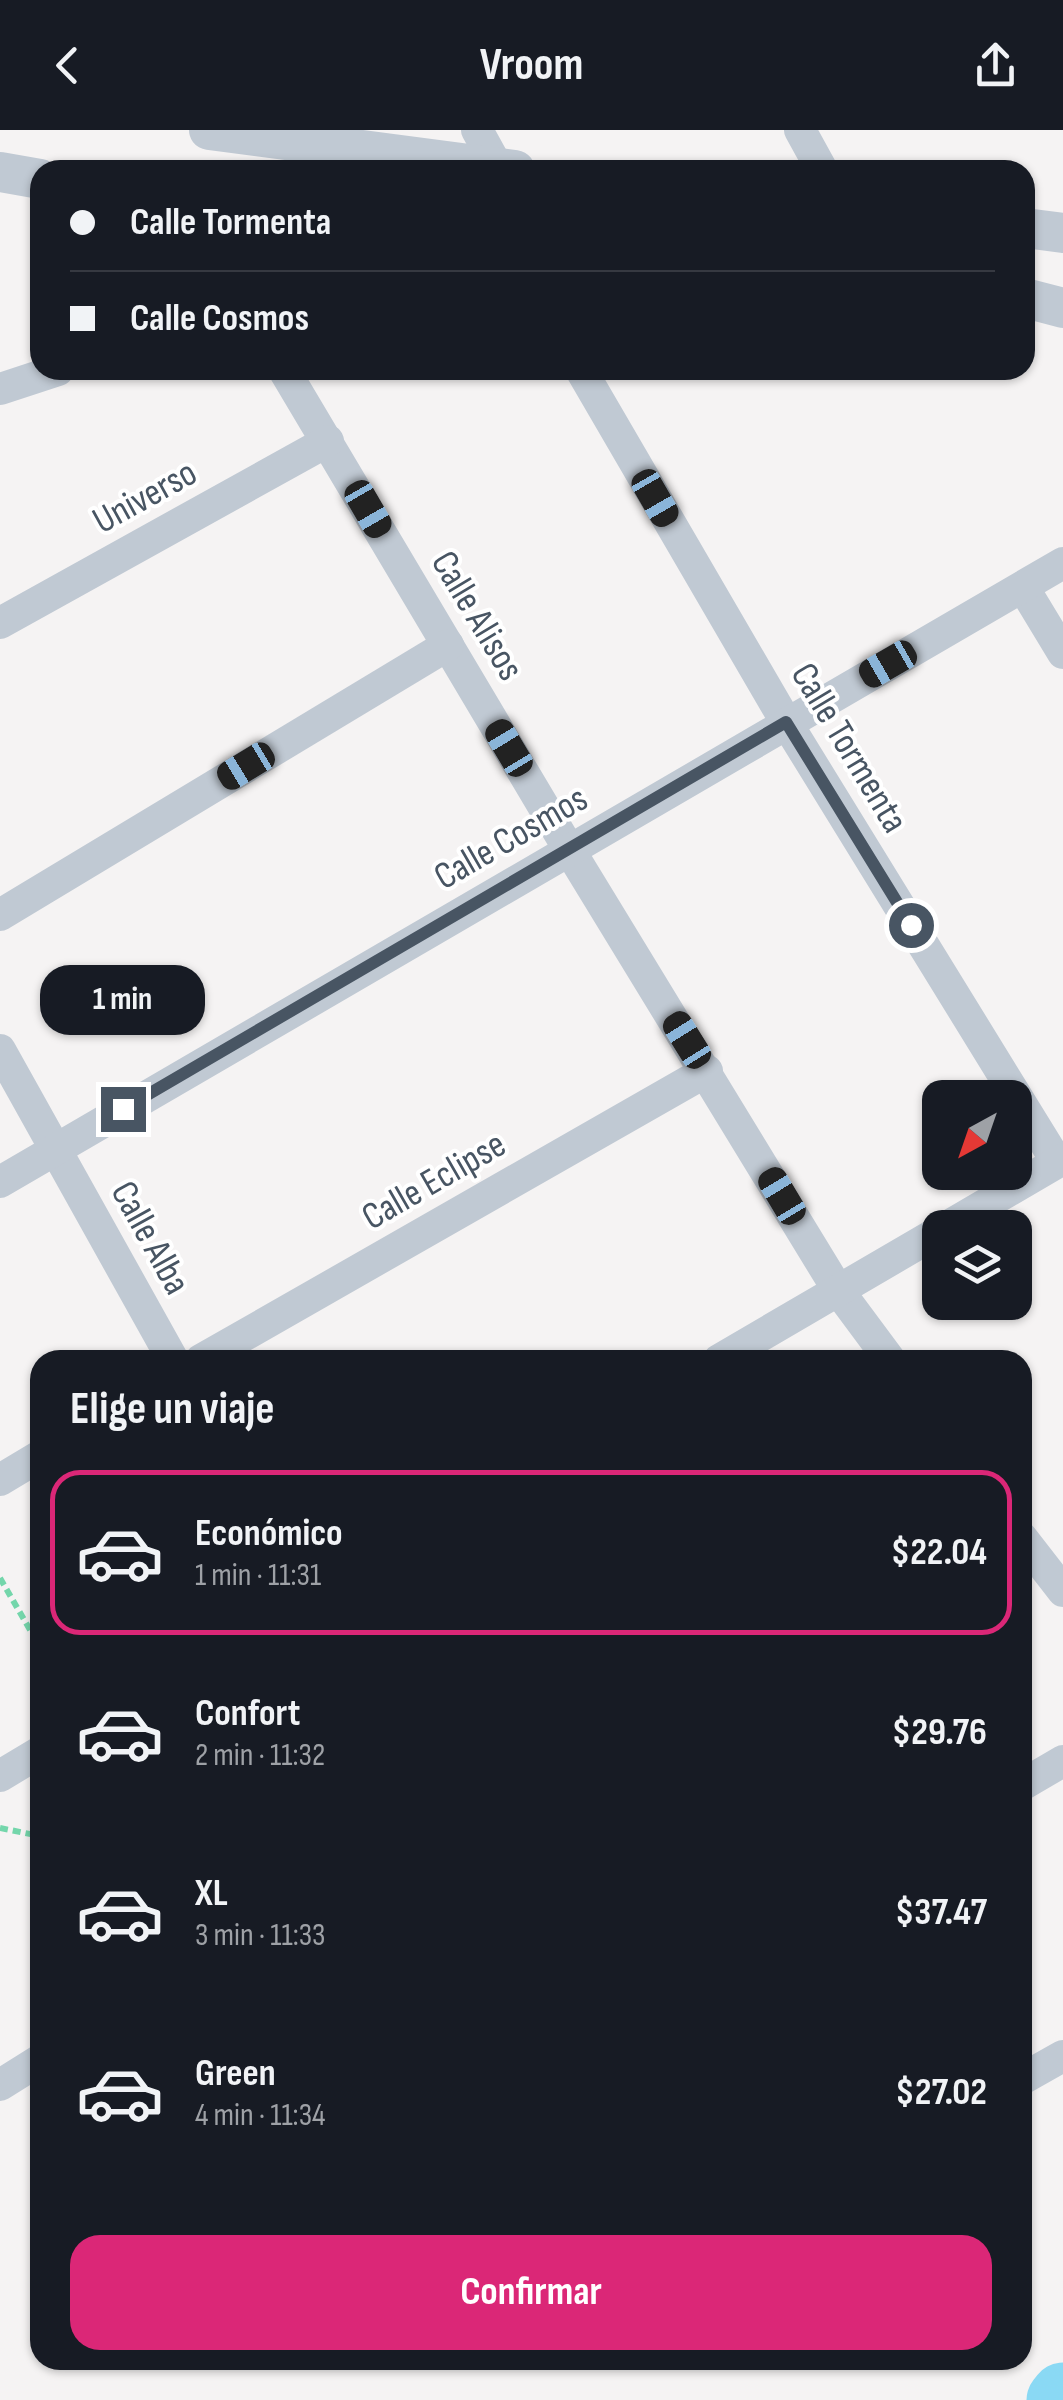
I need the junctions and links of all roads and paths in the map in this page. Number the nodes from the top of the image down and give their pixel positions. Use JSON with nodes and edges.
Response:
{"nodes":[{"id":1,"x":209,"y":130,"type":"edge"},
{"id":2,"x":476,"y":130,"type":"edge"},
{"id":3,"x":800,"y":130,"type":"edge"},
{"id":4,"x":438,"y":160,"type":"edge"},
{"id":5,"x":500,"y":160,"type":"edge"},
{"id":6,"x":816,"y":160,"type":"edge"},
{"id":7,"x":0,"y":172,"type":"edge"},
{"id":8,"x":30,"y":176,"type":"edge"},
{"id":9,"x":1035,"y":229,"type":"edge"},
{"id":10,"x":1063,"y":233,"type":"edge"},
{"id":11,"x":1035,"y":301,"type":"edge"},
{"id":12,"x":1063,"y":308,"type":"edge"},
{"id":13,"x":30,"y":379,"type":"edge"},
{"id":14,"x":290,"y":380,"type":"edge"},
{"id":15,"x":587,"y":380,"type":"edge"},
{"id":16,"x":0,"y":389,"type":"edge"},
{"id":17,"x":328,"y":441,"type":"junction"},
{"id":18,"x":1063,"y":563,"type":"edge"},
{"id":19,"x":1024,"y":586,"type":"junction"},
{"id":20,"x":0,"y":623,"type":"edge"},
{"id":21,"x":448,"y":646,"type":"junction"},
{"id":22,"x":1063,"y":653,"type":"edge"},
{"id":23,"x":786,"y":722,"type":"junction"},
{"id":24,"x":570,"y":851,"type":"junction"},
{"id":25,"x":0,"y":914,"type":"edge"},
{"id":26,"x":0,"y":1050,"type":"edge"},
{"id":27,"x":707,"y":1072,"type":"junction"},
{"id":28,"x":54,"y":1149,"type":"junction"},
{"id":29,"x":1060,"y":1160,"type":"edge"},
{"id":30,"x":0,"y":1182,"type":"edge"},
{"id":31,"x":975,"y":1210,"type":"edge"},
{"id":32,"x":922,"y":1241,"type":"edge"},
{"id":33,"x":838,"y":1290,"type":"junction"},
{"id":34,"x":167,"y":1350,"type":"edge"},
{"id":35,"x":220,"y":1350,"type":"edge"},
{"id":36,"x":736,"y":1350,"type":"edge"},
{"id":37,"x":883,"y":1350,"type":"edge"},
{"id":38,"x":30,"y":1462,"type":"edge"},
{"id":39,"x":0,"y":1480,"type":"edge"},
{"id":40,"x":1032,"y":1551,"type":"edge"},
{"id":41,"x":0,"y":1578,"type":"edge"},
{"id":42,"x":1063,"y":1591,"type":"edge"},
{"id":43,"x":30,"y":1630,"type":"edge"},
{"id":44,"x":30,"y":1758,"type":"edge"},
{"id":45,"x":1063,"y":1761,"type":"edge"},
{"id":46,"x":0,"y":1776,"type":"edge"},
{"id":47,"x":1032,"y":1779,"type":"edge"},
{"id":48,"x":0,"y":1828,"type":"edge"},
{"id":49,"x":30,"y":1834,"type":"edge"},
{"id":50,"x":1063,"y":2056,"type":"edge"},
{"id":51,"x":30,"y":2066,"type":"edge"},
{"id":52,"x":1032,"y":2073,"type":"edge"},
{"id":53,"x":0,"y":2085,"type":"edge"}],
"edges":[{"from":1,"to":4,"type":"street"},
{"from":2,"to":5,"type":"street"},
{"from":3,"to":6,"type":"street"},
{"from":7,"to":8,"type":"street"},
{"from":9,"to":10,"type":"street"},
{"from":11,"to":12,"type":"street"},
{"from":13,"to":16,"type":"street"},
{"from":14,"to":17,"type":"street","name":"Calle Alisos"},
{"from":15,"to":23,"type":"street","name":"Calle Tormenta"},
{"from":17,"to":20,"type":"street","name":"Universo"},
{"from":17,"to":21,"type":"street","name":"Calle Alisos"},
{"from":18,"to":19,"type":"street","name":"Calle Cosmos"},
{"from":19,"to":22,"type":"street"},
{"from":19,"to":23,"type":"street","name":"Calle Cosmos"},
{"from":21,"to":24,"type":"street","name":"Calle Alisos"},
{"from":21,"to":25,"type":"street"},
{"from":23,"to":24,"type":"street","name":"Calle Cosmos"},
{"from":23,"to":29,"type":"street","name":"Calle Tormenta"},
{"from":24,"to":27,"type":"street","name":"Calle Alisos"},
{"from":24,"to":28,"type":"street","name":"Calle Cosmos"},
{"from":26,"to":28,"type":"street","name":"Calle Alba"},
{"from":27,"to":33,"type":"street","name":"Calle Alisos"},
{"from":27,"to":35,"type":"street","name":"Calle Eclipse"},
{"from":28,"to":30,"type":"street","name":"Calle Cosmos"},
{"from":28,"to":34,"type":"street","name":"Calle Alba"},
{"from":29,"to":31,"type":"street"},
{"from":32,"to":33,"type":"street"},
{"from":33,"to":36,"type":"street"},
{"from":33,"to":37,"type":"street","name":"Calle Alisos"},
{"from":38,"to":39,"type":"street"},
{"from":40,"to":42,"type":"street"},
{"from":41,"to":43,"type":"path"},
{"from":44,"to":46,"type":"street"},
{"from":45,"to":47,"type":"street"},
{"from":48,"to":49,"type":"path"},
{"from":50,"to":52,"type":"street"},
{"from":51,"to":53,"type":"street"}]}
